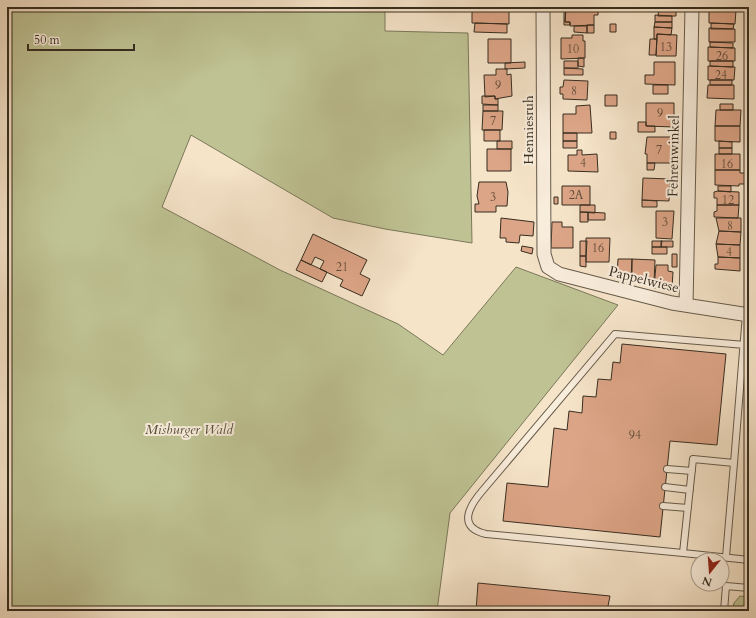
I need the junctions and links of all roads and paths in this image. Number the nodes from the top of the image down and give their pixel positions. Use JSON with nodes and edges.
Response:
{"nodes":[{"id":1,"x":543,"y":7,"type":"edge"},
{"id":2,"x":692,"y":7,"type":"edge"},
{"id":3,"x":544,"y":254,"type":"joint"},
{"id":4,"x":686,"y":305,"type":"junction"},
{"id":5,"x":748,"y":314,"type":"edge"},
{"id":6,"x":745,"y":345,"type":"junction"},
{"id":7,"x":734,"y":463,"type":"junction"},
{"id":8,"x":667,"y":469,"type":"dead end"},
{"id":9,"x":692,"y":471,"type":"junction"},
{"id":10,"x":665,"y":487,"type":"dead end"},
{"id":11,"x":690,"y":490,"type":"junction"},
{"id":12,"x":663,"y":506,"type":"dead end"},
{"id":13,"x":688,"y":508,"type":"junction"},
{"id":14,"x":683,"y":552,"type":"junction"},
{"id":15,"x":726,"y":552,"type":"edge"},
{"id":16,"x":690,"y":553,"type":"edge"},
{"id":17,"x":730,"y":558,"type":"edge"},
{"id":18,"x":749,"y":560,"type":"edge"},
{"id":19,"x":749,"y":588,"type":"edge"},
{"id":20,"x":724,"y":611,"type":"edge"}],
"edges":[{"from":1,"to":3,"type":"street","name":"Henniesruh"},
{"from":2,"to":4,"type":"street","name":"Fehrenwinkel"},
{"from":3,"to":4,"type":"street","name":"Pappelwiese"},
{"from":4,"to":5,"type":"street","name":"Pappelwiese"},
{"from":5,"to":6,"type":"lane"},
{"from":6,"to":7,"type":"lane"},
{"from":6,"to":14,"type":"lane"},
{"from":7,"to":9,"type":"lane"},
{"from":7,"to":15,"type":"lane"},
{"from":8,"to":9,"type":"lane"},
{"from":9,"to":11,"type":"lane"},
{"from":10,"to":11,"type":"lane"},
{"from":11,"to":13,"type":"lane"},
{"from":12,"to":13,"type":"lane"},
{"from":13,"to":14,"type":"lane"},
{"from":14,"to":16,"type":"lane"},
{"from":17,"to":18,"type":"lane"},
{"from":19,"to":20,"type":"lane"}]}
